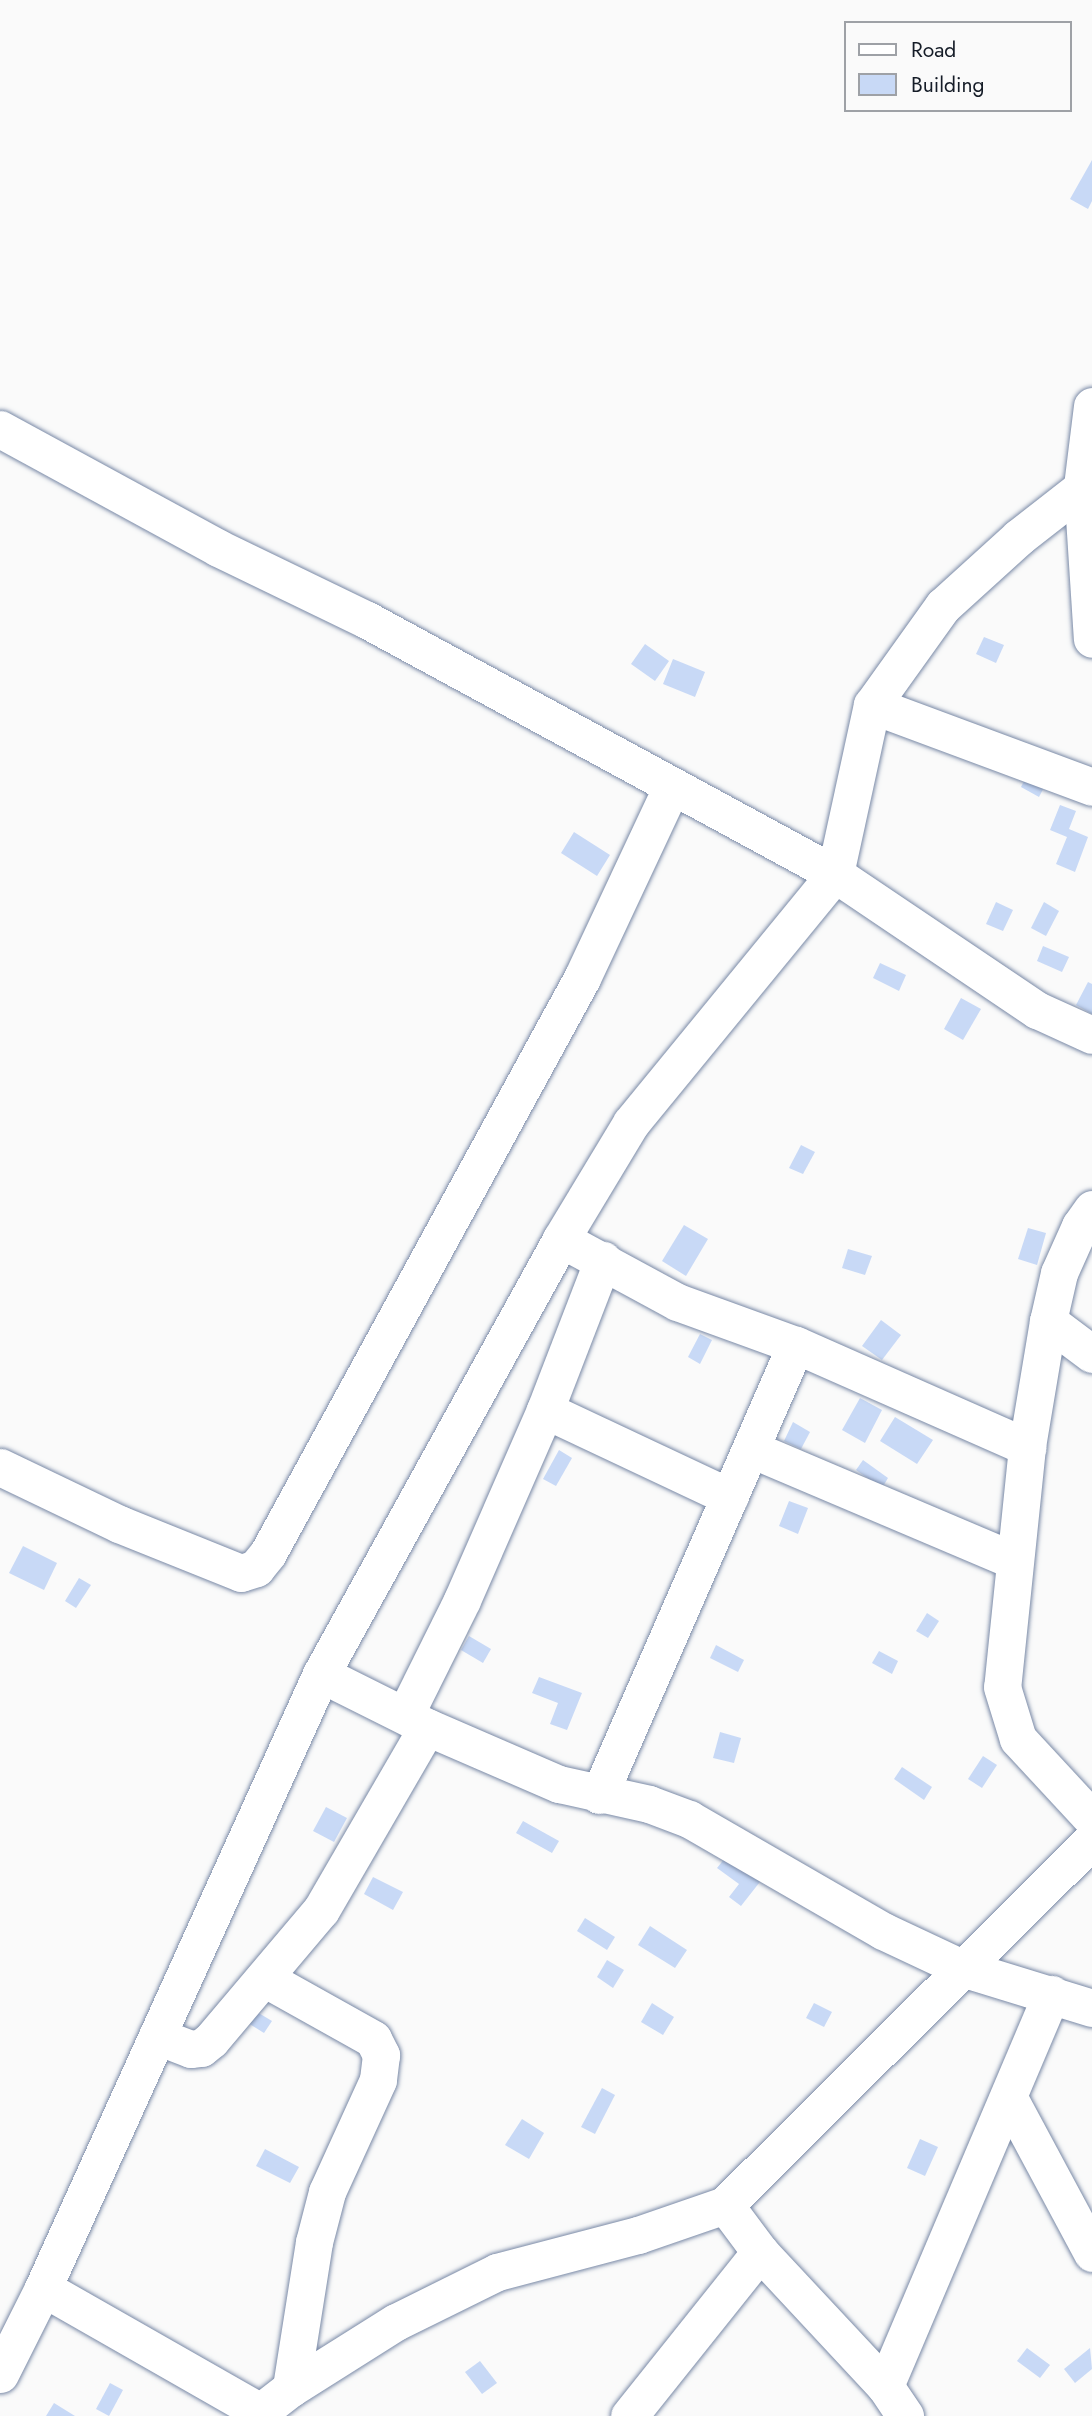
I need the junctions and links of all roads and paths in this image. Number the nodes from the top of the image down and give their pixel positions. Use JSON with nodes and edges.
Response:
{"nodes":[{"id":1,"x":1092,"y":406,"type":"edge"},
{"id":2,"x":0,"y":429,"type":"edge"},
{"id":3,"x":1087,"y":483,"type":"edge"},
{"id":4,"x":1092,"y":639,"type":"edge"},
{"id":5,"x":872,"y":705,"type":"junction"},
{"id":6,"x":672,"y":786,"type":"junction"},
{"id":7,"x":1092,"y":787,"type":"edge"},
{"id":8,"x":835,"y":874,"type":"junction"},
{"id":9,"x":1092,"y":1035,"type":"edge"},
{"id":10,"x":1092,"y":1209,"type":"edge"},
{"id":11,"x":561,"y":1239,"type":"junction"},
{"id":12,"x":603,"y":1260,"type":"junction"},
{"id":13,"x":1048,"y":1321,"type":"junction"},
{"id":14,"x":796,"y":1345,"type":"junction"},
{"id":15,"x":1092,"y":1354,"type":"edge"},
{"id":16,"x":545,"y":1410,"type":"junction"},
{"id":17,"x":1027,"y":1447,"type":"junction"},
{"id":18,"x":751,"y":1449,"type":"junction"},
{"id":19,"x":0,"y":1466,"type":"edge"},
{"id":20,"x":730,"y":1497,"type":"junction"},
{"id":21,"x":1013,"y":1560,"type":"junction"},
{"id":22,"x":321,"y":1674,"type":"junction"},
{"id":23,"x":416,"y":1721,"type":"junction"},
{"id":24,"x":599,"y":1795,"type":"junction"},
{"id":25,"x":1092,"y":1819,"type":"edge"},
{"id":26,"x":1092,"y":1840,"type":"edge"},
{"id":27,"x":962,"y":1968,"type":"junction"},
{"id":28,"x":264,"y":1978,"type":"junction"},
{"id":29,"x":1051,"y":1994,"type":"junction"},
{"id":30,"x":1092,"y":2008,"type":"edge"},
{"id":31,"x":157,"y":2036,"type":"junction"},
{"id":32,"x":1009,"y":2098,"type":"junction"},
{"id":33,"x":725,"y":2205,"type":"junction"},
{"id":34,"x":760,"y":2252,"type":"junction"},
{"id":35,"x":1092,"y":2253,"type":"edge"},
{"id":36,"x":43,"y":2288,"type":"junction"},
{"id":37,"x":0,"y":2374,"type":"edge"},
{"id":38,"x":885,"y":2386,"type":"junction"},
{"id":39,"x":291,"y":2388,"type":"junction"},
{"id":40,"x":257,"y":2414,"type":"edge"},
{"id":41,"x":629,"y":2416,"type":"edge"},
{"id":42,"x":905,"y":2416,"type":"edge"}],
"edges":[{"from":1,"to":3,"type":"street"},
{"from":2,"to":6,"type":"street"},
{"from":3,"to":4,"type":"street"},
{"from":3,"to":5,"type":"street"},
{"from":5,"to":7,"type":"street"},
{"from":5,"to":8,"type":"street"},
{"from":6,"to":8,"type":"street"},
{"from":6,"to":19,"type":"street"},
{"from":8,"to":9,"type":"street"},
{"from":8,"to":11,"type":"street"},
{"from":10,"to":13,"type":"street"},
{"from":11,"to":12,"type":"street"},
{"from":11,"to":22,"type":"street"},
{"from":12,"to":14,"type":"street"},
{"from":12,"to":16,"type":"street"},
{"from":13,"to":15,"type":"street"},
{"from":13,"to":17,"type":"street"},
{"from":14,"to":17,"type":"street"},
{"from":14,"to":18,"type":"street"},
{"from":16,"to":20,"type":"street"},
{"from":16,"to":23,"type":"street"},
{"from":17,"to":21,"type":"street"},
{"from":18,"to":20,"type":"street"},
{"from":18,"to":21,"type":"street"},
{"from":20,"to":24,"type":"street"},
{"from":21,"to":25,"type":"street"},
{"from":22,"to":23,"type":"street"},
{"from":22,"to":31,"type":"street"},
{"from":23,"to":24,"type":"street"},
{"from":23,"to":28,"type":"street"},
{"from":24,"to":27,"type":"street"},
{"from":26,"to":27,"type":"street"},
{"from":27,"to":29,"type":"street"},
{"from":27,"to":33,"type":"street"},
{"from":28,"to":31,"type":"street"},
{"from":28,"to":39,"type":"street"},
{"from":29,"to":30,"type":"street"},
{"from":29,"to":32,"type":"street"},
{"from":31,"to":36,"type":"street"},
{"from":32,"to":35,"type":"street"},
{"from":32,"to":38,"type":"street"},
{"from":33,"to":34,"type":"street"},
{"from":33,"to":39,"type":"street"},
{"from":34,"to":38,"type":"street"},
{"from":34,"to":41,"type":"street"},
{"from":36,"to":37,"type":"street"},
{"from":36,"to":40,"type":"street"},
{"from":38,"to":42,"type":"street"},
{"from":39,"to":40,"type":"street"}]}
